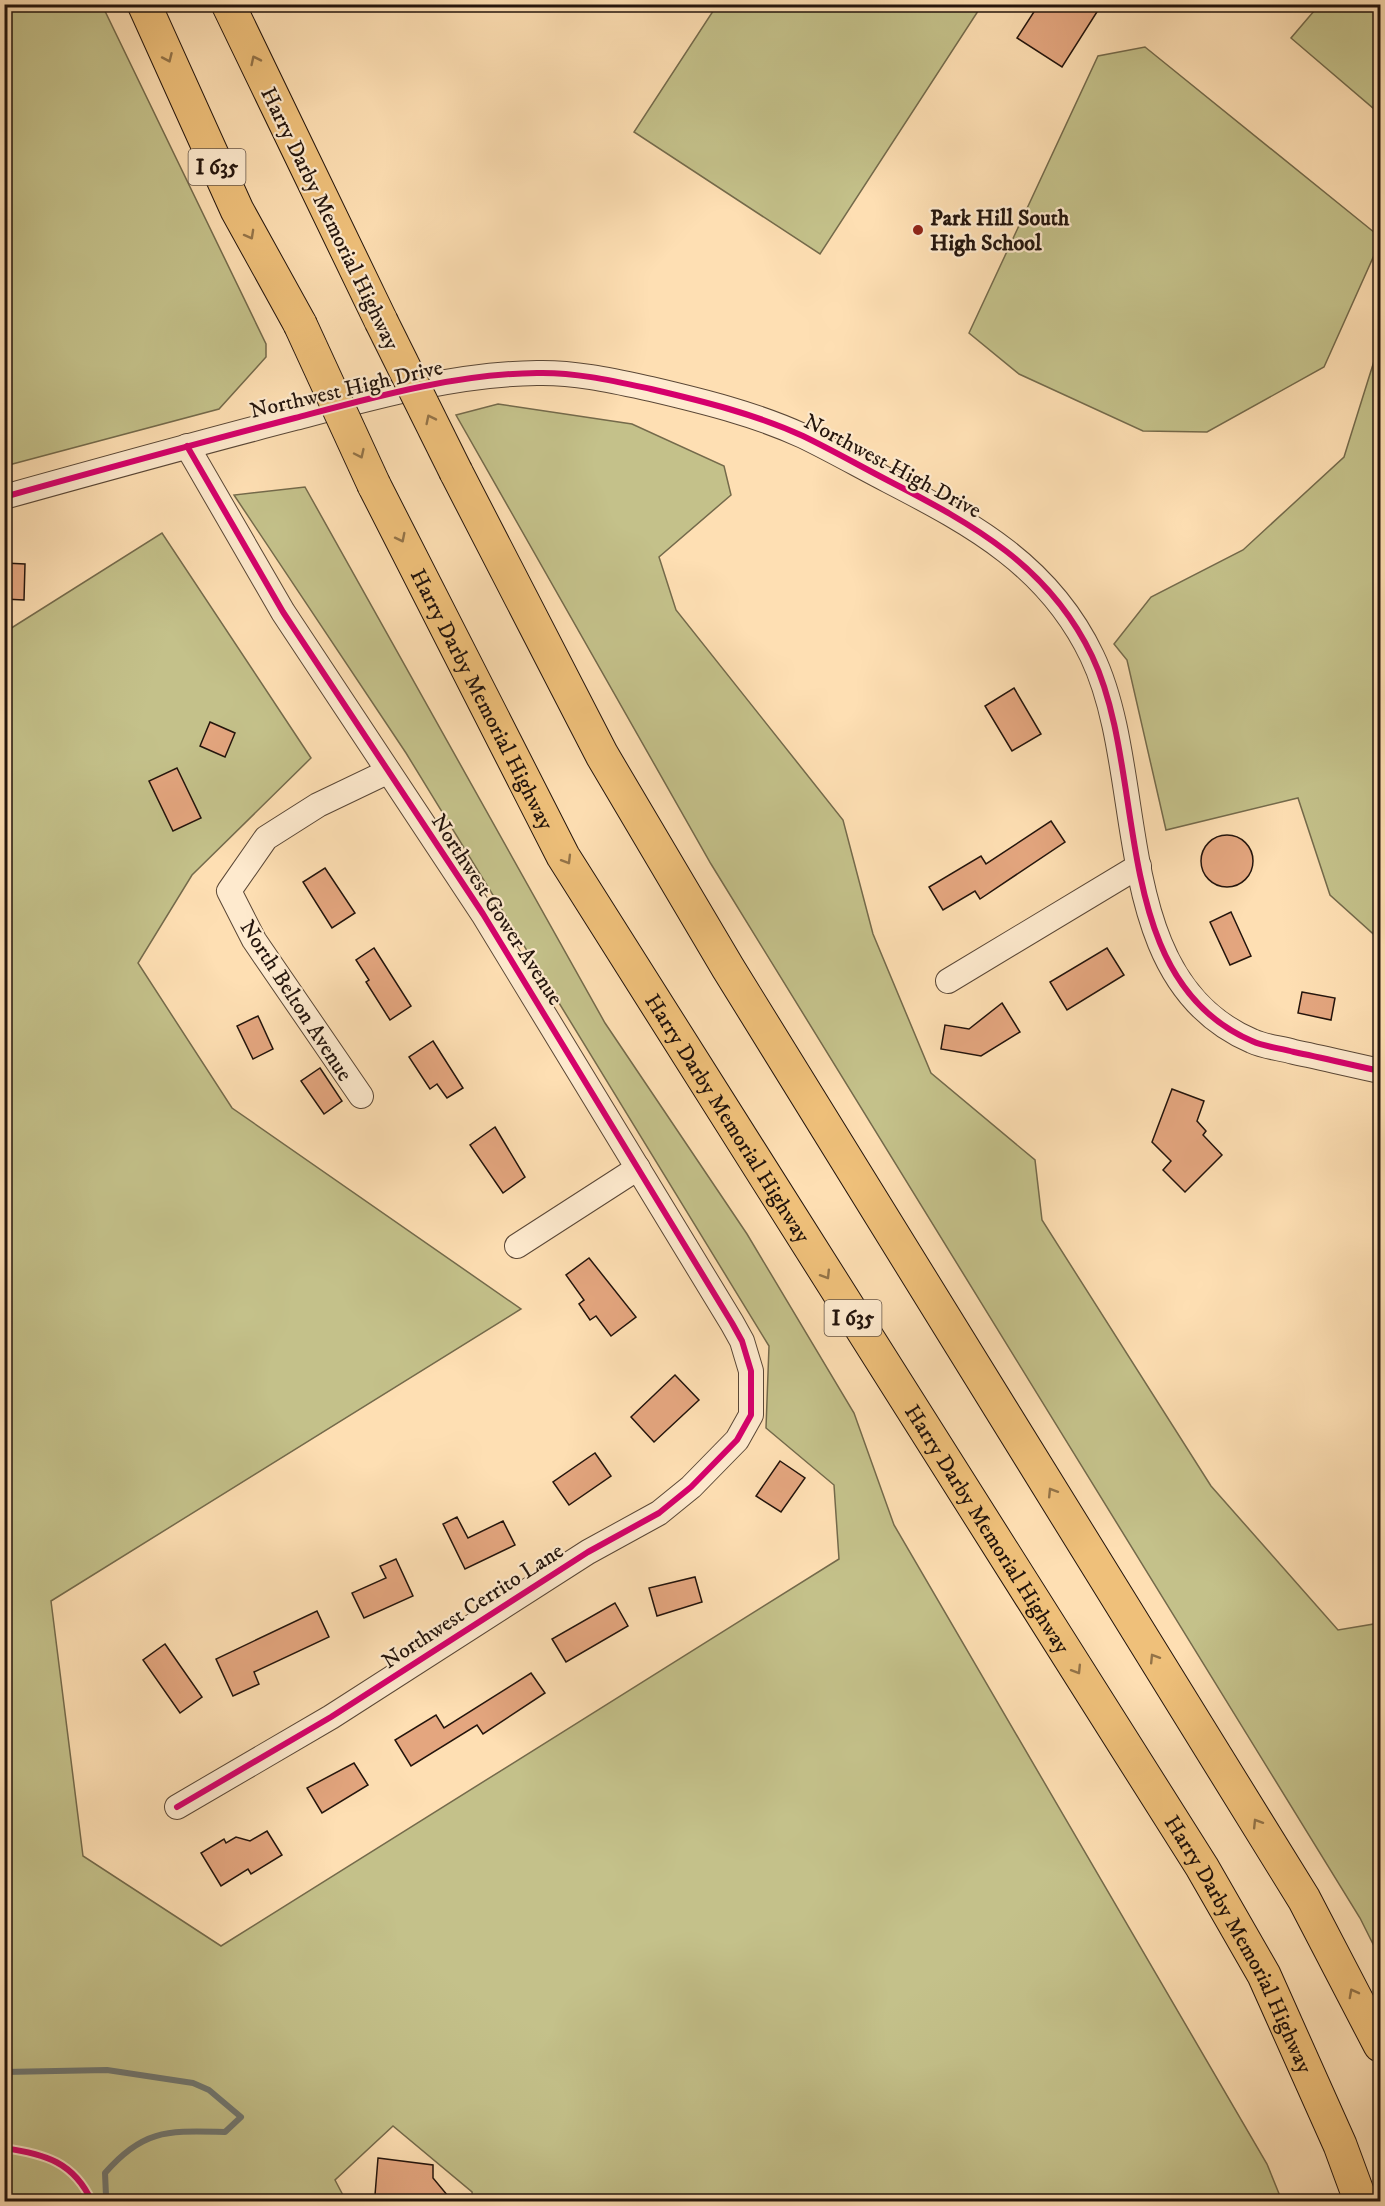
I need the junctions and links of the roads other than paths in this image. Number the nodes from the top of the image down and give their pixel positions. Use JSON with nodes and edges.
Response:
{"nodes":[{"id":1,"x":144,"y":4,"type":"edge"},
{"id":2,"x":228,"y":4,"type":"edge"},
{"id":3,"x":187,"y":446,"type":"junction"},
{"id":4,"x":4,"y":497,"type":"edge"},
{"id":5,"x":387,"y":772,"type":"junction"},
{"id":6,"x":1139,"y":866,"type":"junction"},
{"id":7,"x":948,"y":981,"type":"dead end"},
{"id":8,"x":1380,"y":1071,"type":"edge"},
{"id":9,"x":361,"y":1096,"type":"dead end"},
{"id":10,"x":638,"y":1168,"type":"junction"},
{"id":11,"x":516,"y":1246,"type":"dead end"},
{"id":12,"x":752,"y":1401,"type":"joint"},
{"id":13,"x":177,"y":1807,"type":"dead end"},
{"id":14,"x":1380,"y":2045,"type":"edge"},
{"id":15,"x":1361,"y":2202,"type":"edge"}],
"edges":[{"from":1,"to":15,"type":"highway","name":"Harry Darby Memorial Highway","number":"I 635","one_way":true,"bridge":true},
{"from":14,"to":2,"type":"highway","name":"Harry Darby Memorial Highway","one_way":true,"bridge":true},
{"from":3,"to":4,"type":"street","name":"Northwest High Drive"},
{"from":3,"to":5,"type":"street","name":"Northwest Gower Avenue"},
{"from":3,"to":6,"type":"street","name":"Northwest High Drive"},
{"from":5,"to":9,"type":"street","name":"North Belton Avenue"},
{"from":5,"to":10,"type":"street","name":"Northwest Gower Avenue"},
{"from":6,"to":7,"type":"street"},
{"from":6,"to":8,"type":"street","name":"Northwest High Drive"},
{"from":10,"to":11,"type":"street"},
{"from":10,"to":12,"type":"street","name":"Northwest Gower Avenue"},
{"from":12,"to":13,"type":"street","name":"Northwest Cerrito Lane"}]}
